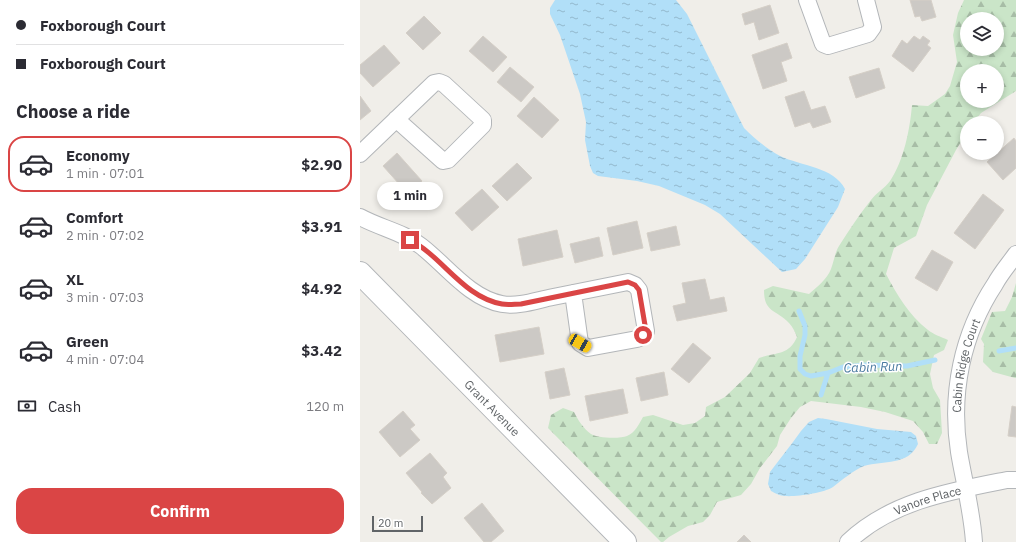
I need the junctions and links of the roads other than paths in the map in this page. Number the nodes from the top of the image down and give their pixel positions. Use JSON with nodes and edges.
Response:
{"nodes":[{"id":1,"x":807,"y":0,"type":"edge"},
{"id":2,"x":866,"y":0,"type":"edge"},
{"id":3,"x":396,"y":119,"type":"junction"},
{"id":4,"x":360,"y":154,"type":"edge"},
{"id":5,"x":360,"y":218,"type":"edge"},
{"id":6,"x":1016,"y":254,"type":"edge"},
{"id":7,"x":360,"y":273,"type":"edge"},
{"id":8,"x":573,"y":293,"type":"junction"},
{"id":9,"x":1016,"y":480,"type":"edge"},
{"id":10,"x":967,"y":488,"type":"junction"},
{"id":11,"x":625,"y":542,"type":"edge"},
{"id":12,"x":848,"y":542,"type":"edge"},
{"id":13,"x":974,"y":542,"type":"edge"}],
"edges":[{"from":1,"to":2,"type":"street"},
{"from":3,"to":3,"type":"street"},
{"from":3,"to":4,"type":"street"},
{"from":5,"to":8,"type":"street"},
{"from":6,"to":10,"type":"street","name":"Cabin Ridge Court"},
{"from":7,"to":11,"type":"street","name":"Grant Avenue"},
{"from":8,"to":8,"type":"street"},
{"from":9,"to":10,"type":"street","name":"Vanore Place"},
{"from":10,"to":12,"type":"street","name":"Vanore Place"},
{"from":10,"to":13,"type":"street","name":"Cabin Ridge Court"}]}
